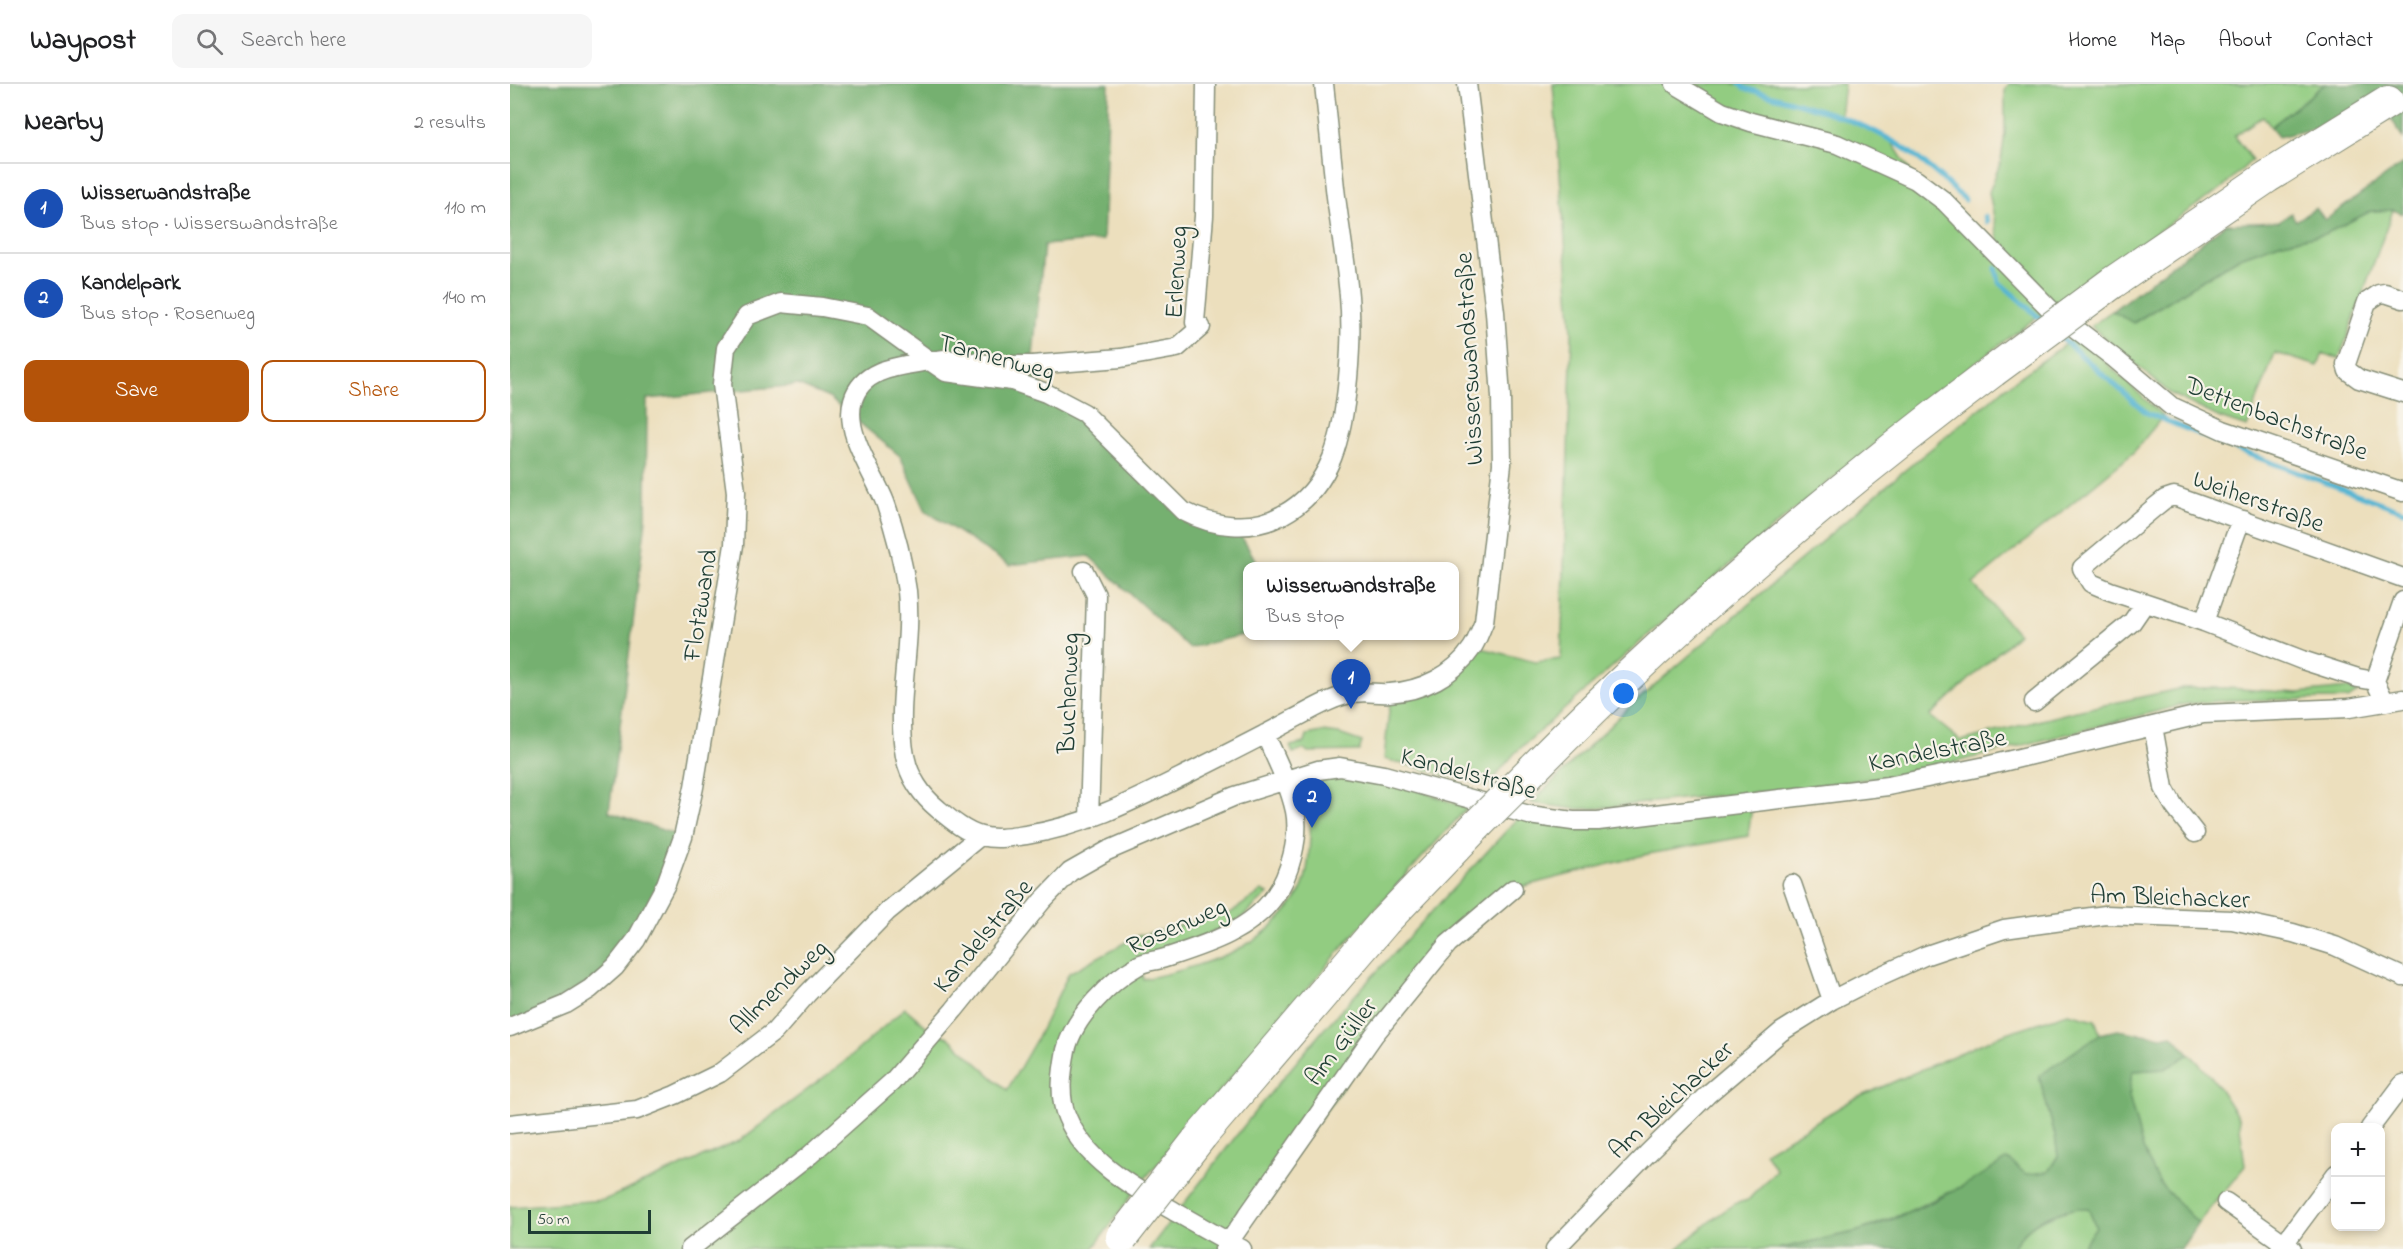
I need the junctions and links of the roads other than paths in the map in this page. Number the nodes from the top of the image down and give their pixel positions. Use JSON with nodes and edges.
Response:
{"nodes":[{"id":1,"x":1206,"y":84,"type":"edge"},
{"id":2,"x":1324,"y":84,"type":"edge"},
{"id":3,"x":1467,"y":84,"type":"edge"},
{"id":4,"x":1675,"y":84,"type":"edge"},
{"id":5,"x":2388,"y":102,"type":"dead end"},
{"id":6,"x":2403,"y":299,"type":"edge"},
{"id":7,"x":930,"y":361,"type":"junction"},
{"id":8,"x":2403,"y":393,"type":"edge"},
{"id":9,"x":2403,"y":492,"type":"edge"},
{"id":10,"x":2244,"y":520,"type":"junction"},
{"id":11,"x":1084,"y":571,"type":"dead end"},
{"id":12,"x":2403,"y":578,"type":"edge"},
{"id":13,"x":2403,"y":600,"type":"edge"},
{"id":14,"x":2145,"y":603,"type":"junction"},
{"id":15,"x":2204,"y":622,"type":"junction"},
{"id":16,"x":2375,"y":681,"type":"junction"},
{"id":17,"x":2394,"y":701,"type":"edge"},
{"id":18,"x":2034,"y":702,"type":"dead end"},
{"id":19,"x":2153,"y":726,"type":"junction"},
{"id":20,"x":1265,"y":734,"type":"junction"},
{"id":21,"x":1286,"y":781,"type":"junction"},
{"id":22,"x":1089,"y":819,"type":"junction"},
{"id":23,"x":2195,"y":832,"type":"dead end"},
{"id":24,"x":980,"y":836,"type":"junction"},
{"id":25,"x":1792,"y":884,"type":"dead end"},
{"id":26,"x":1513,"y":889,"type":"dead end"},
{"id":27,"x":2403,"y":977,"type":"edge"},
{"id":28,"x":1832,"y":1000,"type":"junction"},
{"id":29,"x":510,"y":1027,"type":"edge"},
{"id":30,"x":2403,"y":1084,"type":"edge"},
{"id":31,"x":2374,"y":1123,"type":"edge"},
{"id":32,"x":510,"y":1124,"type":"edge"},
{"id":33,"x":2334,"y":1177,"type":"edge"},
{"id":34,"x":2226,"y":1202,"type":"dead end"},
{"id":35,"x":1118,"y":1243,"type":"edge"},
{"id":36,"x":1232,"y":1247,"type":"edge"},
{"id":37,"x":2285,"y":1247,"type":"edge"},
{"id":38,"x":690,"y":1249,"type":"edge"},
{"id":39,"x":1555,"y":1249,"type":"edge"}],
"edges":[{"from":1,"to":7,"type":"street","name":"Erlenweg"},
{"from":2,"to":7,"type":"street","name":"Tannenweg"},
{"from":3,"to":20,"type":"street","name":"Wisserswandstraße"},
{"from":4,"to":9,"type":"street","name":"Dettenbachstraße"},
{"from":5,"to":35,"type":"highway","bridge":true},
{"from":6,"to":8,"type":"street"},
{"from":7,"to":24,"type":"street","name":"Tannenweg"},
{"from":7,"to":29,"type":"street","name":"Flotzwand"},
{"from":10,"to":12,"type":"street","name":"Weiherstraße"},
{"from":10,"to":14,"type":"street","name":"Weiherstraße"},
{"from":10,"to":15,"type":"street"},
{"from":11,"to":22,"type":"street","name":"Buchenweg"},
{"from":13,"to":16,"type":"street"},
{"from":14,"to":15,"type":"street"},
{"from":14,"to":18,"type":"street"},
{"from":15,"to":16,"type":"street"},
{"from":16,"to":17,"type":"street"},
{"from":17,"to":19,"type":"street","name":"Kandelstraße"},
{"from":19,"to":21,"type":"street","name":"Kandelstraße"},
{"from":19,"to":23,"type":"street"},
{"from":20,"to":21,"type":"street","name":"Rosenweg"},
{"from":20,"to":22,"type":"street","name":"Tannenweg"},
{"from":21,"to":36,"type":"street","name":"Rosenweg"},
{"from":21,"to":38,"type":"street","name":"Kandelstraße"},
{"from":22,"to":24,"type":"street","name":"Tannenweg"},
{"from":24,"to":32,"type":"street","name":"Allmendweg"},
{"from":25,"to":28,"type":"street"},
{"from":26,"to":36,"type":"street","name":"Am Güller"},
{"from":27,"to":28,"type":"street","name":"Am Bleichacker"},
{"from":28,"to":39,"type":"street","name":"Am Bleichacker"},
{"from":30,"to":31,"type":"street"},
{"from":33,"to":37,"type":"street"},
{"from":34,"to":37,"type":"street"}]}
